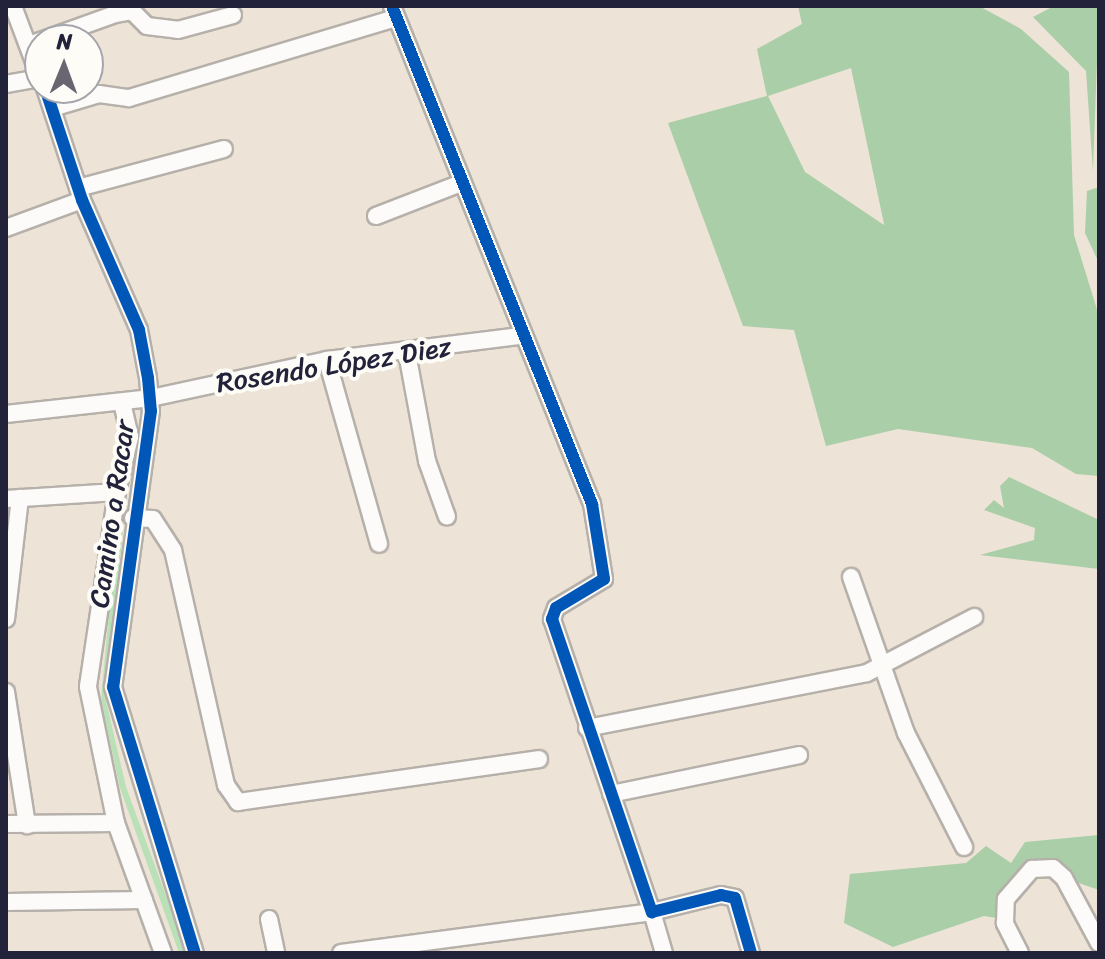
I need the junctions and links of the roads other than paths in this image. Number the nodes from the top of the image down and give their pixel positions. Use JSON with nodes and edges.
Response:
{"nodes":[{"id":1,"x":394,"y":12,"type":"edge"},
{"id":2,"x":12,"y":14,"type":"edge"},
{"id":3,"x":233,"y":15,"type":"dead end"},
{"id":4,"x":93,"y":24,"type":"edge"},
{"id":5,"x":24,"y":36,"type":"edge"},
{"id":6,"x":51,"y":104,"type":"edge"},
{"id":7,"x":52,"y":108,"type":"junction"},
{"id":8,"x":224,"y":149,"type":"dead end"},
{"id":9,"x":461,"y":183,"type":"junction"},
{"id":10,"x":80,"y":194,"type":"junction"},
{"id":11,"x":376,"y":216,"type":"dead end"},
{"id":12,"x":6,"y":228,"type":"edge"},
{"id":13,"x":519,"y":336,"type":"junction"},
{"id":14,"x":407,"y":353,"type":"junction"},
{"id":15,"x":327,"y":360,"type":"junction"},
{"id":16,"x":122,"y":402,"type":"junction"},
{"id":17,"x":151,"y":404,"type":"junction"},
{"id":18,"x":6,"y":414,"type":"edge"},
{"id":19,"x":117,"y":495,"type":"junction"},
{"id":20,"x":13,"y":498,"type":"edge"},
{"id":21,"x":447,"y":517,"type":"dead end"},
{"id":22,"x":133,"y":518,"type":"junction"},
{"id":23,"x":379,"y":544,"type":"dead end"},
{"id":24,"x":9,"y":576,"type":"edge"},
{"id":25,"x":851,"y":577,"type":"dead end"},
{"id":26,"x":974,"y":617,"type":"dead end"},
{"id":27,"x":6,"y":619,"type":"edge"},
{"id":28,"x":881,"y":667,"type":"junction"},
{"id":29,"x":6,"y":692,"type":"edge"},
{"id":30,"x":587,"y":728,"type":"junction"},
{"id":31,"x":799,"y":755,"type":"dead end"},
{"id":32,"x":539,"y":759,"type":"dead end"},
{"id":33,"x":611,"y":794,"type":"junction"},
{"id":34,"x":116,"y":823,"type":"junction"},
{"id":35,"x":6,"y":824,"type":"edge"},
{"id":36,"x":27,"y":825,"type":"junction"},
{"id":37,"x":964,"y":847,"type":"dead end"},
{"id":38,"x":144,"y":900,"type":"junction"},
{"id":39,"x":6,"y":902,"type":"edge"},
{"id":40,"x":652,"y":912,"type":"junction"},
{"id":41,"x":269,"y":919,"type":"dead end"},
{"id":42,"x":1099,"y":943,"type":"edge"},
{"id":43,"x":163,"y":953,"type":"edge"},
{"id":44,"x":195,"y":953,"type":"edge"},
{"id":45,"x":276,"y":953,"type":"edge"},
{"id":46,"x":341,"y":953,"type":"edge"},
{"id":47,"x":664,"y":953,"type":"edge"},
{"id":48,"x":751,"y":953,"type":"edge"},
{"id":49,"x":1020,"y":953,"type":"edge"}],
"edges":[{"from":1,"to":7,"type":"street"},
{"from":1,"to":9,"type":"street"},
{"from":2,"to":5,"type":"street"},
{"from":3,"to":4,"type":"street"},
{"from":6,"to":7,"type":"street","name":"Camino a Racar"},
{"from":7,"to":10,"type":"street","name":"Camino a Racar"},
{"from":8,"to":10,"type":"street"},
{"from":9,"to":11,"type":"street"},
{"from":9,"to":13,"type":"street"},
{"from":10,"to":12,"type":"street"},
{"from":10,"to":17,"type":"street","name":"Camino a Racar"},
{"from":13,"to":14,"type":"street","name":"Rosendo López Diez"},
{"from":13,"to":30,"type":"street"},
{"from":14,"to":15,"type":"street","name":"Rosendo López Diez"},
{"from":14,"to":21,"type":"street"},
{"from":15,"to":17,"type":"street","name":"Rosendo López Diez"},
{"from":15,"to":23,"type":"street"},
{"from":16,"to":17,"type":"street","name":"Rosendo López Diez"},
{"from":16,"to":18,"type":"street","name":"Rosendo López Diez"},
{"from":16,"to":19,"type":"street"},
{"from":17,"to":22,"type":"street","name":"Camino a Racar"},
{"from":19,"to":20,"type":"street"},
{"from":19,"to":34,"type":"street"},
{"from":20,"to":24,"type":"street"},
{"from":22,"to":32,"type":"street"},
{"from":22,"to":44,"type":"street","name":"Camino a Racar"},
{"from":24,"to":27,"type":"street"},
{"from":25,"to":28,"type":"street"},
{"from":26,"to":28,"type":"street"},
{"from":28,"to":30,"type":"street"},
{"from":28,"to":37,"type":"street"},
{"from":29,"to":36,"type":"street"},
{"from":30,"to":33,"type":"street"},
{"from":31,"to":33,"type":"street"},
{"from":33,"to":40,"type":"street"},
{"from":34,"to":36,"type":"street"},
{"from":34,"to":38,"type":"street"},
{"from":35,"to":36,"type":"street"},
{"from":38,"to":39,"type":"street"},
{"from":38,"to":43,"type":"street"},
{"from":40,"to":46,"type":"street"},
{"from":40,"to":47,"type":"street"},
{"from":40,"to":48,"type":"street"},
{"from":41,"to":45,"type":"street"},
{"from":42,"to":49,"type":"street"}]}
